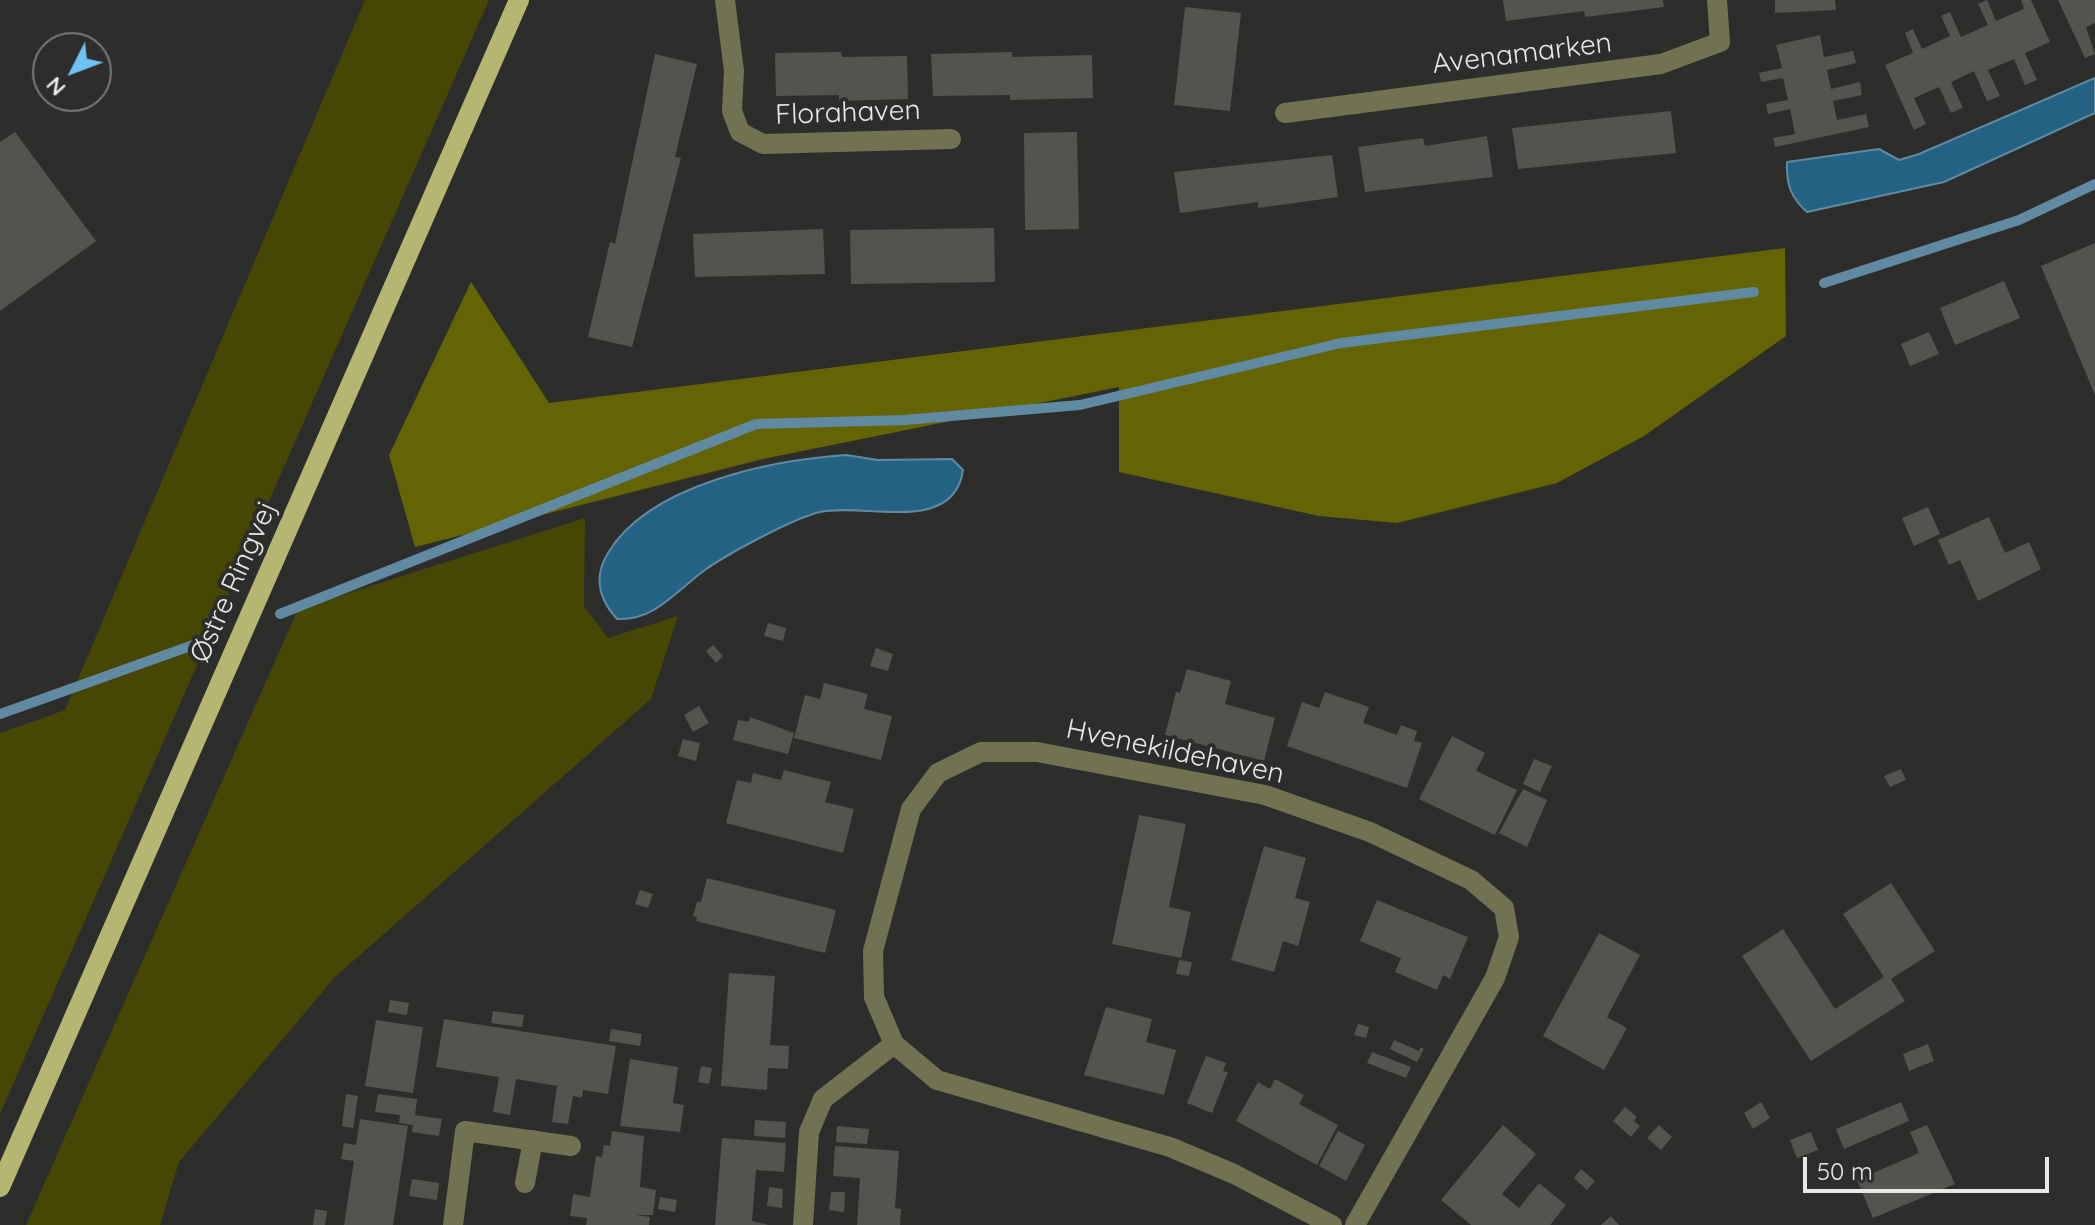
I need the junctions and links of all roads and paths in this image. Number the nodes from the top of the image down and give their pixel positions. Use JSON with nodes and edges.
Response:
{"nodes":[{"id":1,"x":519,"y":0,"type":"edge"},
{"id":2,"x":725,"y":0,"type":"edge"},
{"id":3,"x":1717,"y":0,"type":"edge"},
{"id":4,"x":1285,"y":113,"type":"dead end"},
{"id":5,"x":951,"y":139,"type":"dead end"},
{"id":6,"x":894,"y":1044,"type":"junction"},
{"id":7,"x":533,"y":1140,"type":"junction"},
{"id":8,"x":571,"y":1146,"type":"dead end"},
{"id":9,"x":525,"y":1183,"type":"dead end"},
{"id":10,"x":0,"y":1187,"type":"edge"},
{"id":11,"x":453,"y":1225,"type":"edge"},
{"id":12,"x":803,"y":1225,"type":"edge"},
{"id":13,"x":1332,"y":1225,"type":"edge"},
{"id":14,"x":1355,"y":1225,"type":"edge"}],
"edges":[{"from":1,"to":10,"type":"main road","name":"Østre Ringvej"},
{"from":2,"to":5,"type":"street","name":"Florahaven"},
{"from":3,"to":4,"type":"street","name":"Avenamarken"},
{"from":6,"to":12,"type":"street"},
{"from":6,"to":13,"type":"street","name":"Hvenekildehaven"},
{"from":6,"to":14,"type":"street","name":"Hvenekildehaven"},
{"from":7,"to":8,"type":"street"},
{"from":7,"to":9,"type":"street"},
{"from":7,"to":11,"type":"street"}]}
